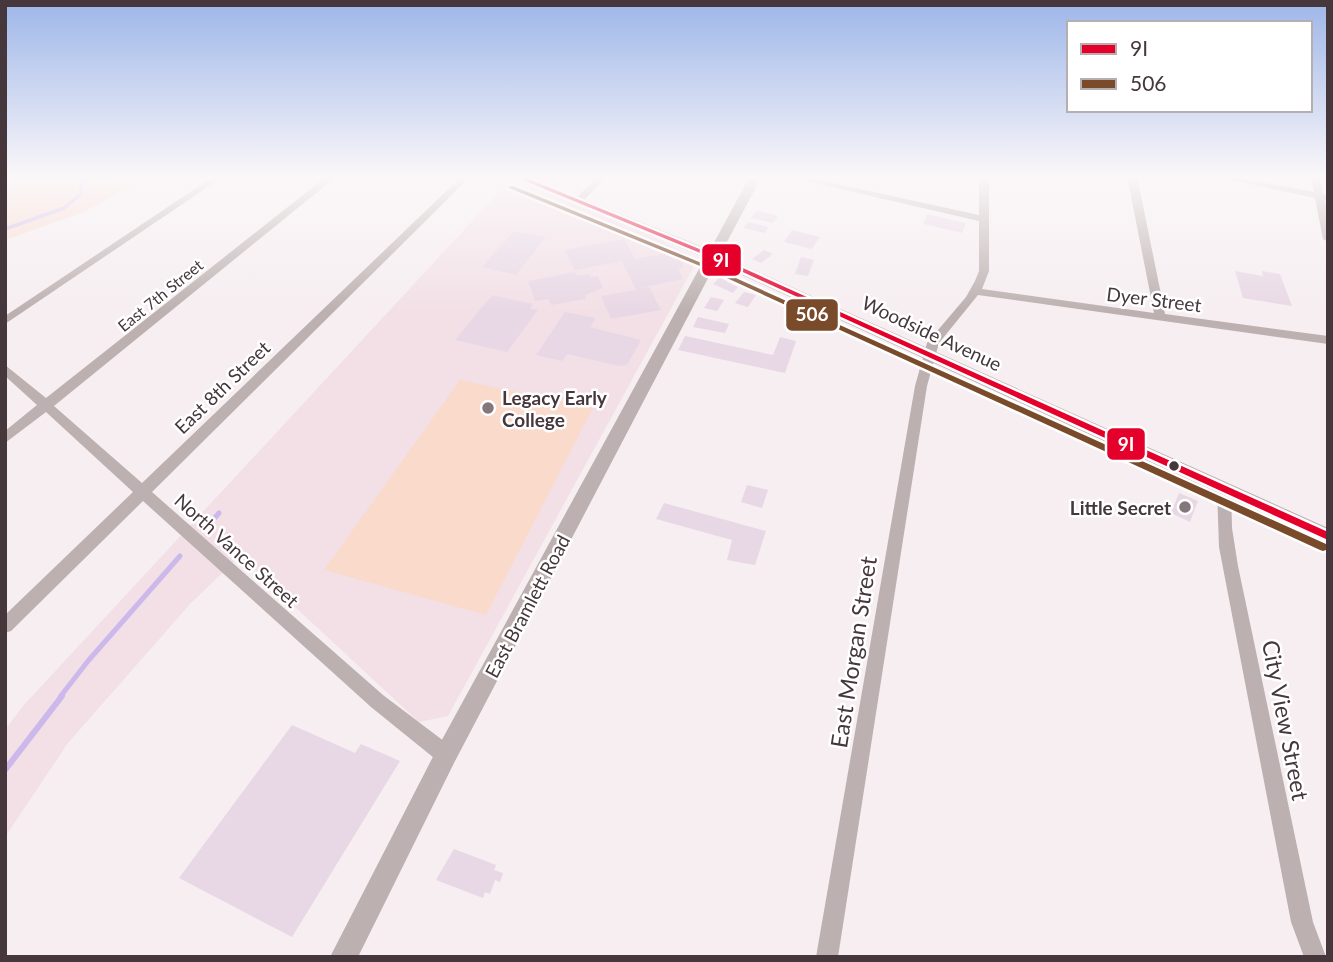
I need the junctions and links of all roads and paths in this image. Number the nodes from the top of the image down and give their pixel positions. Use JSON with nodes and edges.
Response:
{"nodes":[{"id":1,"x":153,"y":221,"type":"edge"},
{"id":2,"x":277,"y":221,"type":"edge"},
{"id":3,"x":421,"y":221,"type":"edge"},
{"id":4,"x":626,"y":221,"type":"edge"},
{"id":5,"x":731,"y":221,"type":"edge"},
{"id":6,"x":984,"y":221,"type":"edge"},
{"id":7,"x":1141,"y":221,"type":"edge"},
{"id":8,"x":1326,"y":221,"type":"edge"},
{"id":9,"x":1328,"y":239,"type":"edge"},
{"id":10,"x":712,"y":256,"type":"junction"},
{"id":11,"x":976,"y":292,"type":"junction"},
{"id":12,"x":1160,"y":316,"type":"junction"},
{"id":13,"x":5,"y":321,"type":"edge"},
{"id":14,"x":1328,"y":340,"type":"edge"},
{"id":15,"x":929,"y":356,"type":"junction"},
{"id":16,"x":5,"y":369,"type":"edge"},
{"id":17,"x":47,"y":405,"type":"junction"},
{"id":18,"x":5,"y":438,"type":"edge"},
{"id":19,"x":1224,"y":489,"type":"junction"},
{"id":20,"x":142,"y":491,"type":"junction"},
{"id":21,"x":1328,"y":536,"type":"edge"},
{"id":22,"x":5,"y":626,"type":"edge"},
{"id":23,"x":446,"y":755,"type":"junction"},
{"id":24,"x":343,"y":957,"type":"edge"},
{"id":25,"x":827,"y":957,"type":"edge"},
{"id":26,"x":1315,"y":957,"type":"edge"}],
"edges":[{"from":1,"to":13,"type":"street"},
{"from":2,"to":17,"type":"street","name":"East 7th Street"},
{"from":3,"to":20,"type":"street","name":"East 8th Street"},
{"from":4,"to":10,"type":"street","name":"Woodside Avenue"},
{"from":5,"to":10,"type":"street","name":"East Bramlett Road"},
{"from":6,"to":11,"type":"street"},
{"from":7,"to":12,"type":"street"},
{"from":8,"to":9,"type":"street"},
{"from":10,"to":15,"type":"street","name":"Woodside Avenue"},
{"from":10,"to":23,"type":"street","name":"East Bramlett Road"},
{"from":11,"to":12,"type":"street","name":"Dyer Street"},
{"from":11,"to":15,"type":"street","name":"East Morgan Street"},
{"from":12,"to":14,"type":"street","name":"Dyer Street"},
{"from":15,"to":19,"type":"street","name":"Woodside Avenue"},
{"from":15,"to":25,"type":"street","name":"East Morgan Street"},
{"from":16,"to":17,"type":"street","name":"North Vance Street"},
{"from":17,"to":18,"type":"street","name":"East 7th Street"},
{"from":17,"to":20,"type":"street","name":"North Vance Street"},
{"from":19,"to":21,"type":"street","name":"Woodside Avenue"},
{"from":19,"to":26,"type":"street","name":"City View Street"},
{"from":20,"to":22,"type":"street","name":"East 8th Street"},
{"from":20,"to":23,"type":"street","name":"North Vance Street"},
{"from":23,"to":24,"type":"street","name":"East Bramlett Road"}]}
